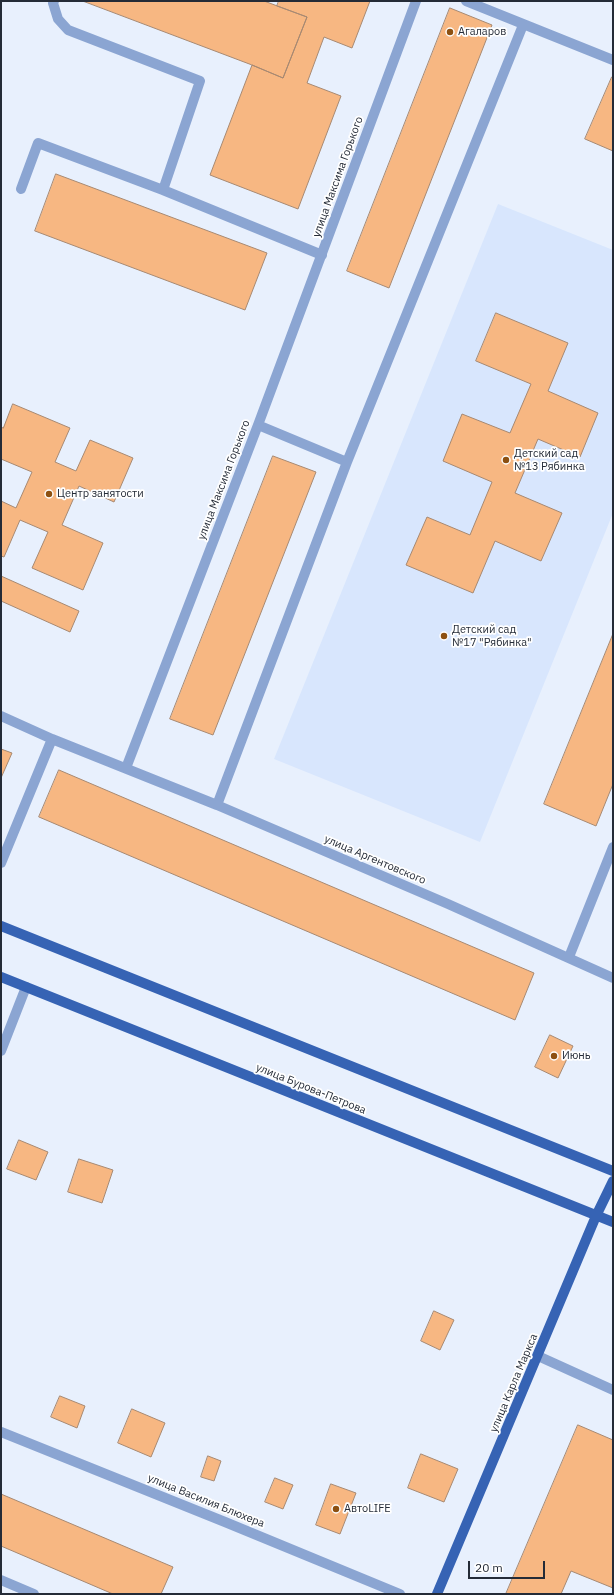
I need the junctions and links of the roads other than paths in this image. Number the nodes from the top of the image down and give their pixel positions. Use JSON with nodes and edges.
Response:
{"nodes":[{"id":1,"x":54,"y":1,"type":"edge"},
{"id":2,"x":416,"y":1,"type":"edge"},
{"id":3,"x":466,"y":1,"type":"edge"},
{"id":4,"x":523,"y":25,"type":"junction"},
{"id":5,"x":613,"y":60,"type":"edge"},
{"id":6,"x":21,"y":189,"type":"dead end"},
{"id":7,"x":163,"y":190,"type":"junction"},
{"id":8,"x":322,"y":255,"type":"junction"},
{"id":9,"x":258,"y":425,"type":"junction"},
{"id":10,"x":348,"y":462,"type":"junction"},
{"id":11,"x":1,"y":716,"type":"edge"},
{"id":12,"x":52,"y":740,"type":"junction"},
{"id":13,"x":126,"y":768,"type":"junction"},
{"id":14,"x":217,"y":805,"type":"junction"},
{"id":15,"x":613,"y":847,"type":"edge"},
{"id":16,"x":1,"y":863,"type":"edge"},
{"id":17,"x":1,"y":926,"type":"edge"},
{"id":18,"x":569,"y":957,"type":"junction"},
{"id":19,"x":1,"y":977,"type":"edge"},
{"id":20,"x":613,"y":978,"type":"edge"},
{"id":21,"x":26,"y":987,"type":"junction"},
{"id":22,"x":1,"y":1050,"type":"edge"},
{"id":23,"x":613,"y":1171,"type":"edge"},
{"id":24,"x":613,"y":1181,"type":"edge"},
{"id":25,"x":596,"y":1216,"type":"junction"},
{"id":26,"x":613,"y":1222,"type":"edge"},
{"id":27,"x":538,"y":1356,"type":"junction"},
{"id":28,"x":613,"y":1390,"type":"edge"},
{"id":29,"x":1,"y":1432,"type":"edge"},
{"id":30,"x":1,"y":1580,"type":"edge"},
{"id":31,"x":34,"y":1594,"type":"edge"},
{"id":32,"x":400,"y":1594,"type":"edge"},
{"id":33,"x":437,"y":1594,"type":"edge"}],
"edges":[{"from":1,"to":7,"type":"street"},
{"from":2,"to":8,"type":"street","name":"улица Максима Горького"},
{"from":3,"to":4,"type":"street"},
{"from":4,"to":5,"type":"street"},
{"from":4,"to":10,"type":"street"},
{"from":6,"to":7,"type":"street"},
{"from":7,"to":8,"type":"street"},
{"from":8,"to":9,"type":"street","name":"улица Максима Горького"},
{"from":9,"to":10,"type":"street"},
{"from":9,"to":13,"type":"street","name":"улица Максима Горького"},
{"from":10,"to":14,"type":"street"},
{"from":11,"to":12,"type":"street"},
{"from":12,"to":13,"type":"street"},
{"from":12,"to":16,"type":"street"},
{"from":13,"to":14,"type":"street","name":"улица Аргентовского"},
{"from":14,"to":18,"type":"street","name":"улица Аргентовского"},
{"from":15,"to":18,"type":"street"},
{"from":17,"to":23,"type":"main road"},
{"from":18,"to":20,"type":"street","name":"улица Аргентовского"},
{"from":19,"to":21,"type":"main road","name":"улица Бурова-Петрова"},
{"from":21,"to":22,"type":"street"},
{"from":21,"to":25,"type":"main road","name":"улица Бурова-Петрова"},
{"from":24,"to":25,"type":"main road","name":"улица Карла Маркса"},
{"from":25,"to":26,"type":"main road","name":"улица Бурова-Петрова"},
{"from":25,"to":27,"type":"main road","name":"улица Карла Маркса"},
{"from":27,"to":28,"type":"street"},
{"from":27,"to":33,"type":"main road","name":"улица Карла Маркса"},
{"from":29,"to":32,"type":"street","name":"улица Василия Блюхера"},
{"from":30,"to":31,"type":"street"}]}
